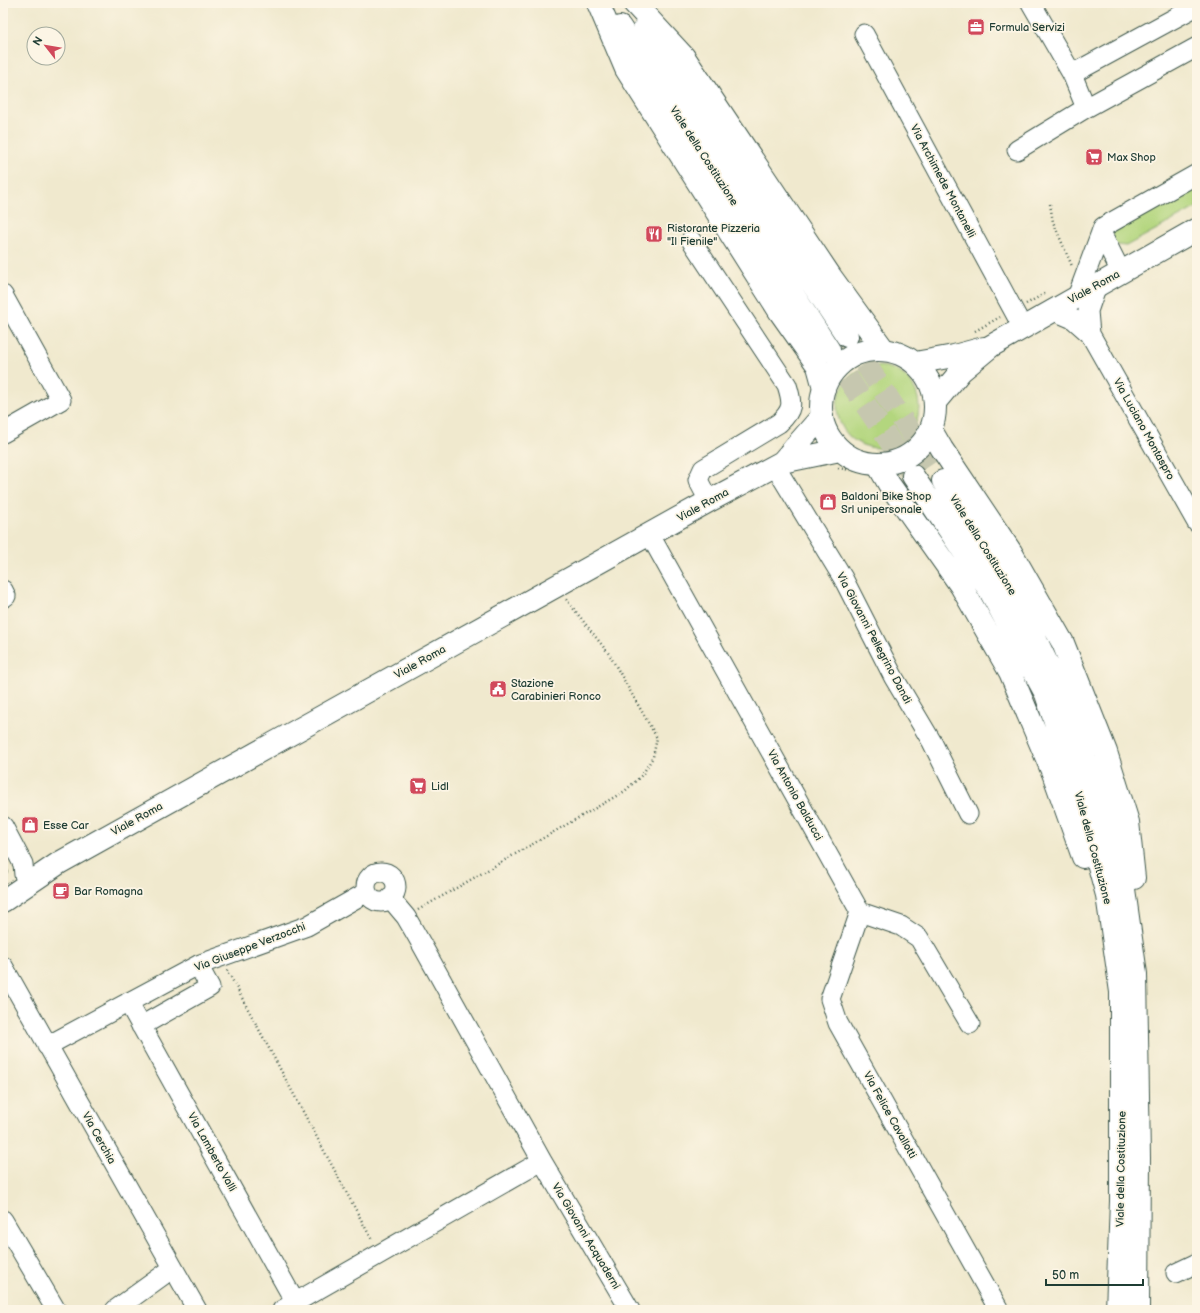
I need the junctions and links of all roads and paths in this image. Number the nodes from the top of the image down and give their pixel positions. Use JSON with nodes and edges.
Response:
{"nodes":[{"id":1,"x":598,"y":3,"type":"edge"},
{"id":2,"x":604,"y":3,"type":"edge"},
{"id":3,"x":626,"y":3,"type":"edge"},
{"id":4,"x":634,"y":3,"type":"edge"},
{"id":5,"x":1031,"y":3,"type":"edge"},
{"id":6,"x":1197,"y":6,"type":"edge"},
{"id":7,"x":864,"y":34,"type":"dead end"},
{"id":8,"x":1197,"y":47,"type":"edge"},
{"id":9,"x":1072,"y":74,"type":"junction"},
{"id":10,"x":1086,"y":108,"type":"junction"},
{"id":11,"x":1017,"y":150,"type":"dead end"},
{"id":12,"x":1197,"y":174,"type":"edge"},
{"id":13,"x":1050,"y":204,"type":"dead end"},
{"id":14,"x":1197,"y":229,"type":"edge"},
{"id":15,"x":1101,"y":232,"type":"junction"},
{"id":16,"x":690,"y":240,"type":"dead end"},
{"id":17,"x":1121,"y":272,"type":"junction"},
{"id":18,"x":1084,"y":284,"type":"junction"},
{"id":19,"x":3,"y":295,"type":"edge"},
{"id":20,"x":1050,"y":301,"type":"junction"},
{"id":21,"x":1018,"y":319,"type":"junction"},
{"id":22,"x":973,"y":332,"type":"dead end"},
{"id":23,"x":1090,"y":334,"type":"junction"},
{"id":24,"x":847,"y":336,"type":"tunnel mouth"},
{"id":25,"x":991,"y":346,"type":"junction"},
{"id":26,"x":829,"y":350,"type":"tunnel mouth"},
{"id":27,"x":884,"y":350,"type":"junction"},
{"id":28,"x":915,"y":362,"type":"junction"},
{"id":29,"x":824,"y":388,"type":"junction"},
{"id":30,"x":936,"y":401,"type":"junction"},
{"id":31,"x":822,"y":416,"type":"junction"},
{"id":32,"x":931,"y":430,"type":"junction"},
{"id":33,"x":3,"y":433,"type":"edge"},
{"id":34,"x":840,"y":450,"type":"junction"},
{"id":35,"x":779,"y":464,"type":"junction"},
{"id":36,"x":878,"y":465,"type":"junction"},
{"id":37,"x":913,"y":476,"type":"tunnel mouth"},
{"id":38,"x":943,"y":481,"type":"tunnel mouth"},
{"id":39,"x":709,"y":501,"type":"junction"},
{"id":40,"x":1197,"y":524,"type":"edge"},
{"id":41,"x":650,"y":535,"type":"junction"},
{"id":42,"x":3,"y":590,"type":"edge"},
{"id":43,"x":3,"y":598,"type":"edge"},
{"id":44,"x":566,"y":599,"type":"dead end"},
{"id":45,"x":968,"y":814,"type":"dead end"},
{"id":46,"x":3,"y":826,"type":"edge"},
{"id":47,"x":59,"y":863,"type":"junction"},
{"id":48,"x":24,"y":875,"type":"junction"},
{"id":49,"x":3,"y":883,"type":"edge"},
{"id":50,"x":367,"y":892,"type":"junction"},
{"id":51,"x":390,"y":898,"type":"junction"},
{"id":52,"x":3,"y":901,"type":"edge"},
{"id":53,"x":860,"y":912,"type":"junction"},
{"id":54,"x":406,"y":917,"type":"junction"},
{"id":55,"x":220,"y":956,"type":"junction"},
{"id":56,"x":198,"y":965,"type":"junction"},
{"id":57,"x":3,"y":966,"type":"edge"},
{"id":58,"x":1136,"y":974,"type":"junction"},
{"id":59,"x":1122,"y":992,"type":"junction"},
{"id":60,"x":128,"y":1002,"type":"junction"},
{"id":61,"x":970,"y":1024,"type":"dead end"},
{"id":62,"x":141,"y":1026,"type":"junction"},
{"id":63,"x":47,"y":1046,"type":"junction"},
{"id":64,"x":542,"y":1161,"type":"junction"},
{"id":65,"x":3,"y":1220,"type":"edge"},
{"id":66,"x":384,"y":1253,"type":"junction"},
{"id":67,"x":1197,"y":1263,"type":"edge"},
{"id":68,"x":173,"y":1268,"type":"junction"},
{"id":69,"x":1176,"y":1273,"type":"dead end"},
{"id":70,"x":289,"y":1306,"type":"edge"},
{"id":71,"x":56,"y":1310,"type":"edge"},
{"id":72,"x":115,"y":1310,"type":"edge"},
{"id":73,"x":197,"y":1310,"type":"edge"},
{"id":74,"x":630,"y":1310,"type":"edge"},
{"id":75,"x":999,"y":1310,"type":"edge"},
{"id":76,"x":1117,"y":1310,"type":"edge"},
{"id":77,"x":1138,"y":1310,"type":"edge"}],
"edges":[{"from":1,"to":29,"type":"main road"},
{"from":2,"to":26,"type":"main road","name":"Viale della Costituzione"},
{"from":3,"to":24,"type":"main road","name":"Viale della Costituzione"},
{"from":4,"to":27,"type":"main road"},
{"from":5,"to":9,"type":"street"},
{"from":6,"to":9,"type":"street"},
{"from":7,"to":21,"type":"street","name":"Via Archimede Montanelli"},
{"from":8,"to":10,"type":"street"},
{"from":9,"to":10,"type":"street"},
{"from":10,"to":11,"type":"street"},
{"from":12,"to":15,"type":"street"},
{"from":13,"to":18,"type":"path"},
{"from":14,"to":17,"type":"main road","name":"Viale Roma"},
{"from":15,"to":17,"type":"street"},
{"from":15,"to":18,"type":"street","name":"Via Luciano Montaspro"},
{"from":16,"to":39,"type":"street"},
{"from":17,"to":18,"type":"main road","name":"Viale Roma"},
{"from":18,"to":20,"type":"main road","name":"Viale Roma"},
{"from":18,"to":23,"type":"street","name":"Via Luciano Montaspro"},
{"from":19,"to":33,"type":"street"},
{"from":20,"to":21,"type":"main road","name":"Viale Roma"},
{"from":20,"to":21,"type":"path"},
{"from":20,"to":23,"type":"street","name":"Via Luciano Montaspro"},
{"from":21,"to":22,"type":"path"},
{"from":21,"to":25,"type":"main road","name":"Viale Roma"},
{"from":23,"to":40,"type":"street","name":"Via Luciano Montaspro"},
{"from":25,"to":28,"type":"main road","name":"Viale Roma"},
{"from":25,"to":30,"type":"main road","name":"Viale Roma"},
{"from":27,"to":28,"type":"main road"},
{"from":27,"to":29,"type":"main road"},
{"from":28,"to":30,"type":"main road"},
{"from":29,"to":31,"type":"main road"},
{"from":30,"to":32,"type":"main road"},
{"from":31,"to":34,"type":"main road"},
{"from":31,"to":35,"type":"main road","name":"Viale Roma"},
{"from":32,"to":36,"type":"main road"},
{"from":32,"to":58,"type":"main road"},
{"from":34,"to":35,"type":"main road","name":"Viale Roma"},
{"from":34,"to":36,"type":"main road"},
{"from":35,"to":39,"type":"main road","name":"Viale Roma"},
{"from":35,"to":45,"type":"street","name":"Via Giovanni Pellegrino Dandi"},
{"from":36,"to":59,"type":"main road"},
{"from":37,"to":59,"type":"main road","name":"Viale della Costituzione"},
{"from":38,"to":58,"type":"main road","name":"Viale della Costituzione"},
{"from":39,"to":41,"type":"main road","name":"Viale Roma"},
{"from":41,"to":47,"type":"main road","name":"Viale Roma"},
{"from":41,"to":53,"type":"street","name":"Via Antonio Balducci"},
{"from":42,"to":43,"type":"street"},
{"from":44,"to":54,"type":"path"},
{"from":46,"to":48,"type":"street"},
{"from":47,"to":48,"type":"main road","name":"Viale Roma"},
{"from":47,"to":52,"type":"main road","name":"Viale Roma"},
{"from":48,"to":49,"type":"main road","name":"Viale Roma"},
{"from":50,"to":51,"type":"street"},
{"from":50,"to":51,"type":"street"},
{"from":50,"to":55,"type":"street","name":"Via Giuseppe Verzocchi"},
{"from":51,"to":54,"type":"street","name":"Via Giovanni Acquaderni"},
{"from":53,"to":61,"type":"street"},
{"from":53,"to":75,"type":"street","name":"Via Felice Cavallotti"},
{"from":54,"to":64,"type":"street","name":"Via Giovanni Acquaderni"},
{"from":55,"to":56,"type":"street","name":"Via Giuseppe Verzocchi"},
{"from":55,"to":66,"type":"path"},
{"from":56,"to":60,"type":"street","name":"Via Giuseppe Verzocchi"},
{"from":56,"to":62,"type":"street"},
{"from":57,"to":63,"type":"street","name":"Via Cerchia"},
{"from":58,"to":77,"type":"main road","name":"Viale della Costituzione"},
{"from":59,"to":76,"type":"main road","name":"Viale della Costituzione"},
{"from":60,"to":62,"type":"street","name":"Via Lamberto Valli"},
{"from":60,"to":63,"type":"street","name":"Via Giuseppe Verzocchi"},
{"from":62,"to":70,"type":"street","name":"Via Lamberto Valli"},
{"from":63,"to":68,"type":"street","name":"Via Cerchia"},
{"from":64,"to":66,"type":"street"},
{"from":64,"to":74,"type":"street","name":"Via Giovanni Acquaderni"},
{"from":65,"to":71,"type":"street"},
{"from":66,"to":70,"type":"street"},
{"from":67,"to":69,"type":"street"},
{"from":68,"to":72,"type":"street"},
{"from":68,"to":73,"type":"street","name":"Via Cerchia"}]}
